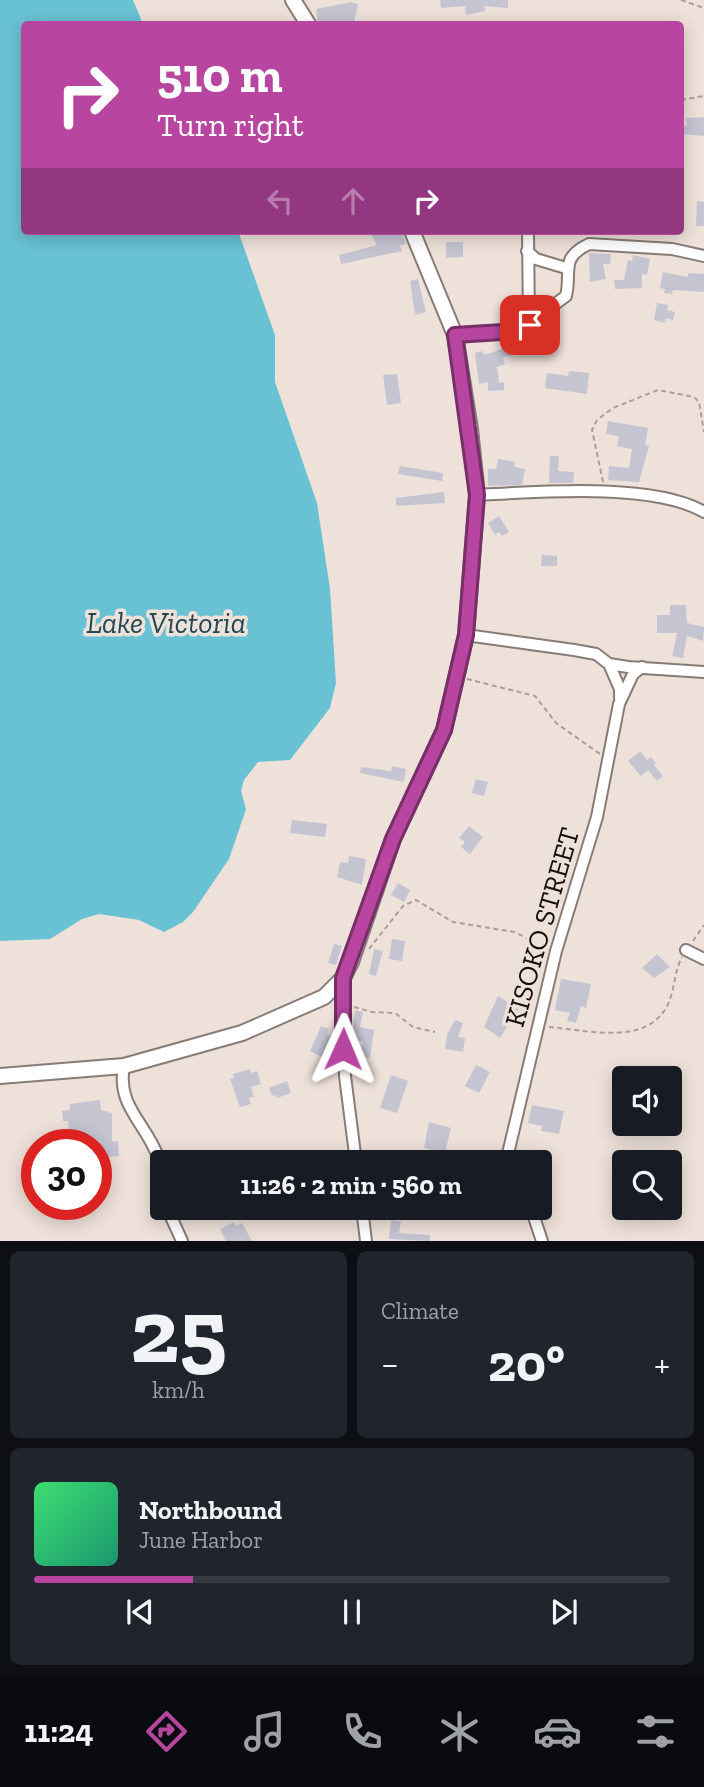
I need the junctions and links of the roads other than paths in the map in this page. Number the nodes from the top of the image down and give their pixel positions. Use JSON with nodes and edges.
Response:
{"nodes":[{"id":1,"x":293,"y":0,"type":"edge"},
{"id":2,"x":306,"y":21,"type":"edge"},
{"id":3,"x":414,"y":235,"type":"edge"},
{"id":4,"x":528,"y":235,"type":"edge"},
{"id":5,"x":527,"y":251,"type":"junction"},
{"id":6,"x":704,"y":256,"type":"edge"},
{"id":7,"x":566,"y":268,"type":"junction"},
{"id":8,"x":530,"y":325,"type":"junction"},
{"id":9,"x":455,"y":335,"type":"junction"},
{"id":10,"x":477,"y":495,"type":"junction"},
{"id":11,"x":704,"y":512,"type":"edge"},
{"id":12,"x":466,"y":635,"type":"junction"},
{"id":13,"x":609,"y":664,"type":"junction"},
{"id":14,"x":642,"y":667,"type":"junction"},
{"id":15,"x":704,"y":672,"type":"edge"},
{"id":16,"x":619,"y":704,"type":"junction"},
{"id":17,"x":686,"y":950,"type":"road end"},
{"id":18,"x":704,"y":959,"type":"edge"},
{"id":19,"x":343,"y":978,"type":"junction"},
{"id":20,"x":124,"y":1066,"type":"junction"},
{"id":21,"x":0,"y":1076,"type":"edge"},
{"id":22,"x":153,"y":1150,"type":"edge"},
{"id":23,"x":354,"y":1150,"type":"edge"},
{"id":24,"x":509,"y":1150,"type":"edge"},
{"id":25,"x":172,"y":1220,"type":"edge"},
{"id":26,"x":363,"y":1220,"type":"edge"},
{"id":27,"x":535,"y":1220,"type":"edge"},
{"id":28,"x":182,"y":1241,"type":"edge"},
{"id":29,"x":366,"y":1241,"type":"edge"},
{"id":30,"x":542,"y":1241,"type":"edge"}],
"edges":[{"from":1,"to":2,"type":"street"},
{"from":3,"to":9,"type":"street"},
{"from":4,"to":5,"type":"street"},
{"from":5,"to":7,"type":"street"},
{"from":5,"to":8,"type":"street"},
{"from":6,"to":7,"type":"street"},
{"from":7,"to":8,"type":"street"},
{"from":8,"to":9,"type":"street"},
{"from":9,"to":10,"type":"street"},
{"from":10,"to":11,"type":"street"},
{"from":10,"to":12,"type":"street"},
{"from":12,"to":13,"type":"street"},
{"from":12,"to":19,"type":"street"},
{"from":13,"to":14,"type":"street"},
{"from":13,"to":16,"type":"street","name":"KISOKO STREET"},
{"from":14,"to":15,"type":"street"},
{"from":14,"to":16,"type":"street","name":"KISOKO STREET"},
{"from":16,"to":24,"type":"street","name":"KISOKO STREET"},
{"from":17,"to":18,"type":"street"},
{"from":19,"to":20,"type":"street"},
{"from":19,"to":23,"type":"street"},
{"from":20,"to":21,"type":"street"},
{"from":20,"to":22,"type":"street"},
{"from":25,"to":28,"type":"street"},
{"from":26,"to":29,"type":"street"},
{"from":27,"to":30,"type":"street"}]}
